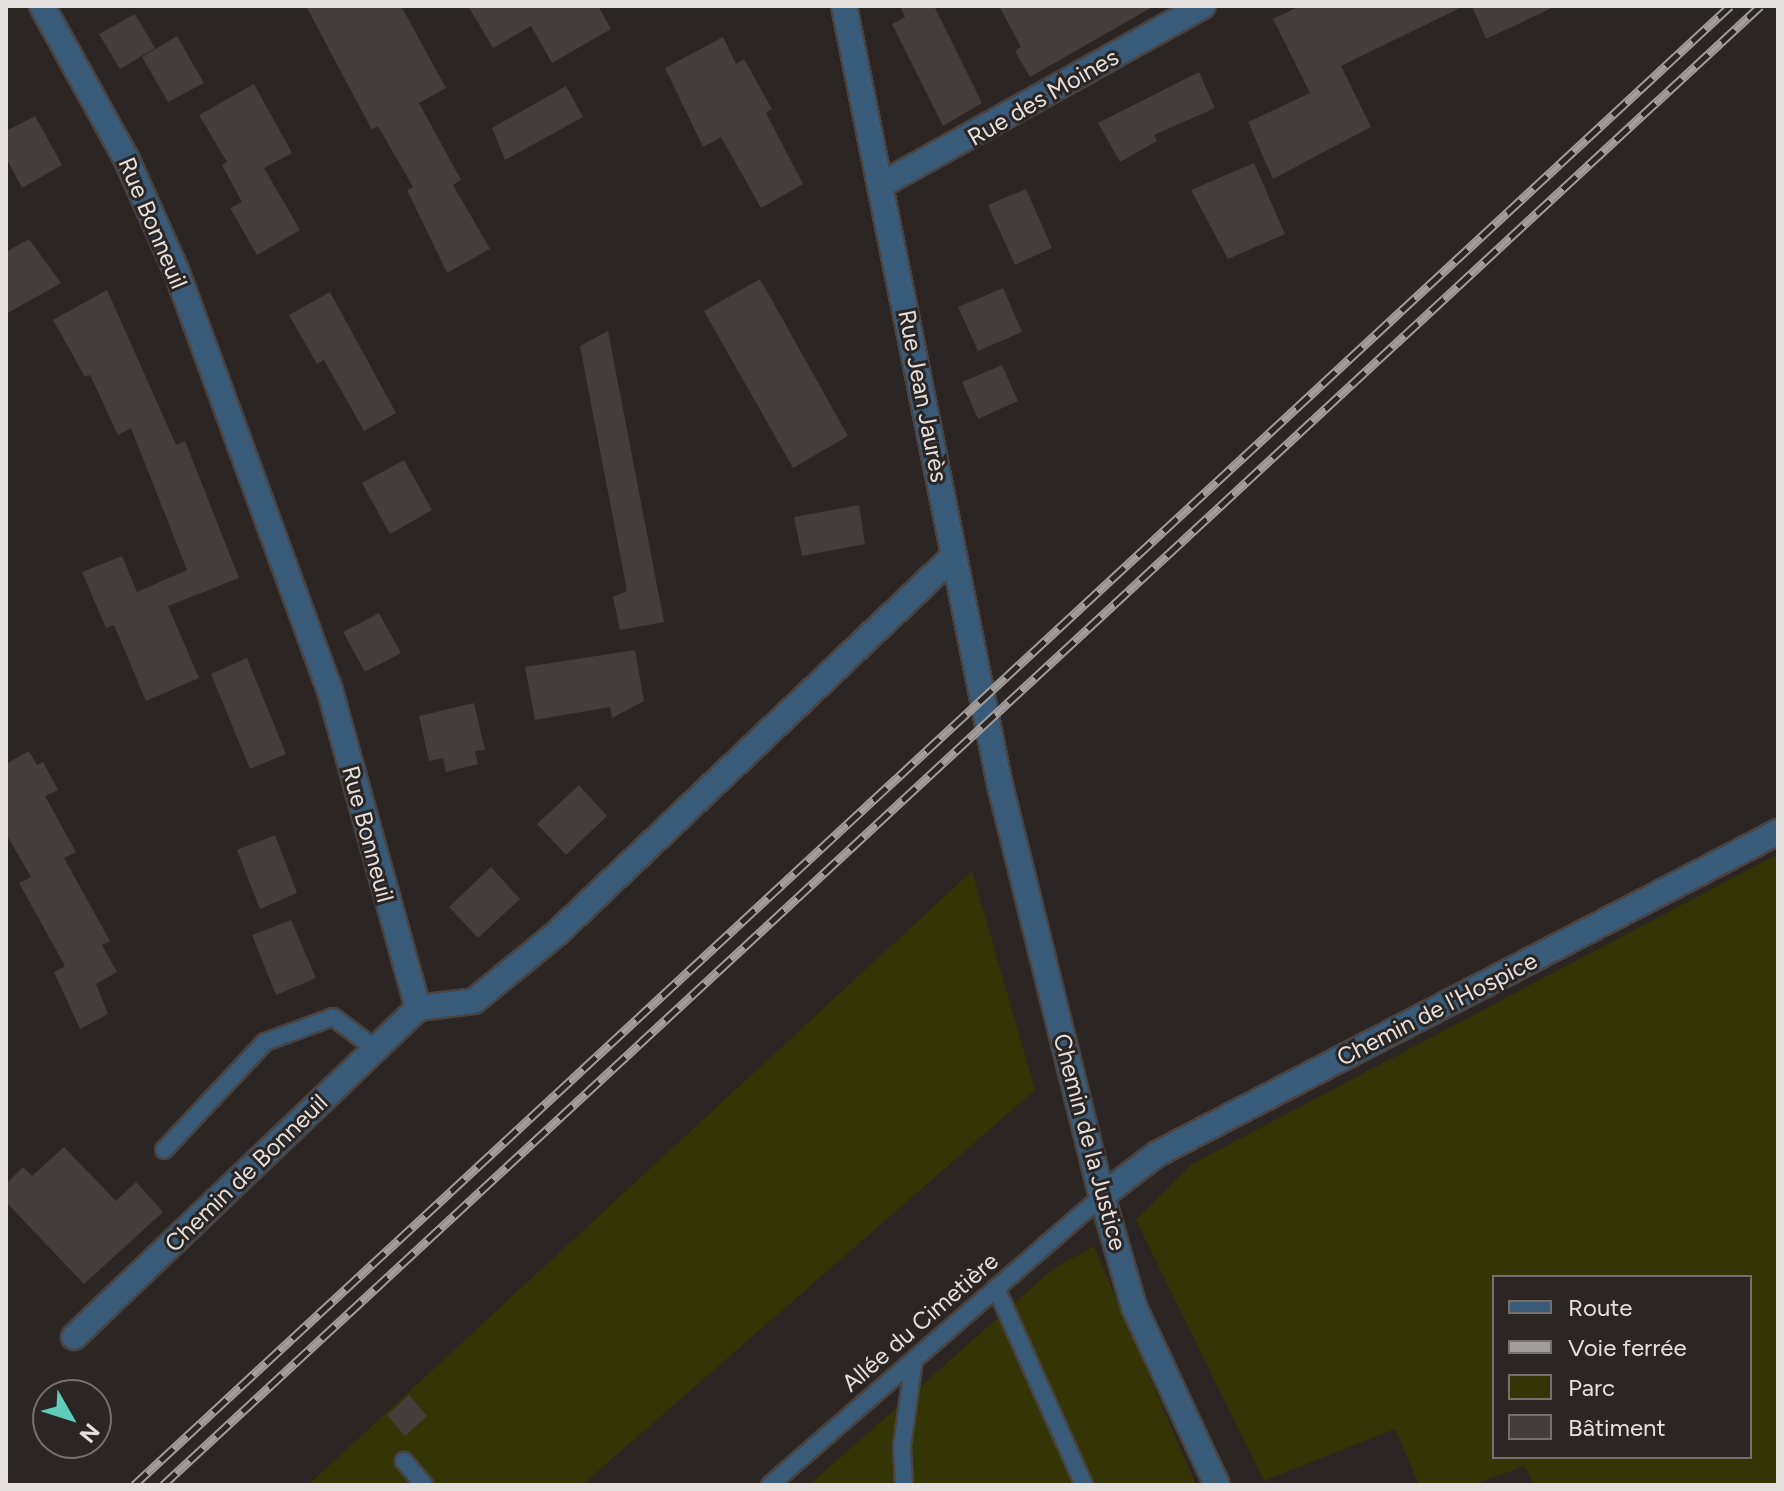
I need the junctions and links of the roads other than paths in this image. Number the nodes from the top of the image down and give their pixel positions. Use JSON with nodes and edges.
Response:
{"nodes":[{"id":1,"x":42,"y":6,"type":"edge"},
{"id":2,"x":844,"y":6,"type":"edge"},
{"id":3,"x":1203,"y":6,"type":"edge"},
{"id":4,"x":881,"y":185,"type":"junction"},
{"id":5,"x":954,"y":556,"type":"junction"},
{"id":6,"x":1000,"y":785,"type":"joint"},
{"id":7,"x":1778,"y":832,"type":"edge"},
{"id":8,"x":418,"y":1008,"type":"junction"},
{"id":9,"x":376,"y":1049,"type":"junction"},
{"id":10,"x":164,"y":1150,"type":"dead end"},
{"id":11,"x":1102,"y":1196,"type":"junction"},
{"id":12,"x":996,"y":1288,"type":"junction"},
{"id":13,"x":74,"y":1337,"type":"dead end"},
{"id":14,"x":914,"y":1360,"type":"junction"},
{"id":15,"x":404,"y":1461,"type":"dead end"},
{"id":16,"x":424,"y":1485,"type":"edge"},
{"id":17,"x":770,"y":1485,"type":"edge"},
{"id":18,"x":904,"y":1485,"type":"edge"},
{"id":19,"x":1084,"y":1485,"type":"edge"},
{"id":20,"x":1217,"y":1485,"type":"edge"}],
"edges":[{"from":1,"to":8,"type":"street","name":"Rue Bonneuil"},
{"from":2,"to":4,"type":"street","name":"Rue Jean Jaurès"},
{"from":3,"to":4,"type":"street","name":"Rue des Moines"},
{"from":4,"to":5,"type":"street","name":"Rue Jean Jaurès"},
{"from":5,"to":6,"type":"street","name":"Rue Jean Jaurès"},
{"from":5,"to":8,"type":"street"},
{"from":6,"to":11,"type":"street","name":"Chemin de la Justice"},
{"from":7,"to":11,"type":"street","name":"Chemin de l'Hospice"},
{"from":8,"to":9,"type":"street","name":"Chemin de Bonneuil"},
{"from":9,"to":10,"type":"lane"},
{"from":9,"to":13,"type":"street","name":"Chemin de Bonneuil"},
{"from":11,"to":12,"type":"lane","name":"Allée du Cimetière"},
{"from":11,"to":20,"type":"street","name":"Chemin de la Justice"},
{"from":12,"to":14,"type":"lane","name":"Allée du Cimetière"},
{"from":12,"to":19,"type":"lane"},
{"from":14,"to":17,"type":"lane","name":"Allée du Cimetière"},
{"from":14,"to":18,"type":"lane"},
{"from":15,"to":16,"type":"lane"}]}
